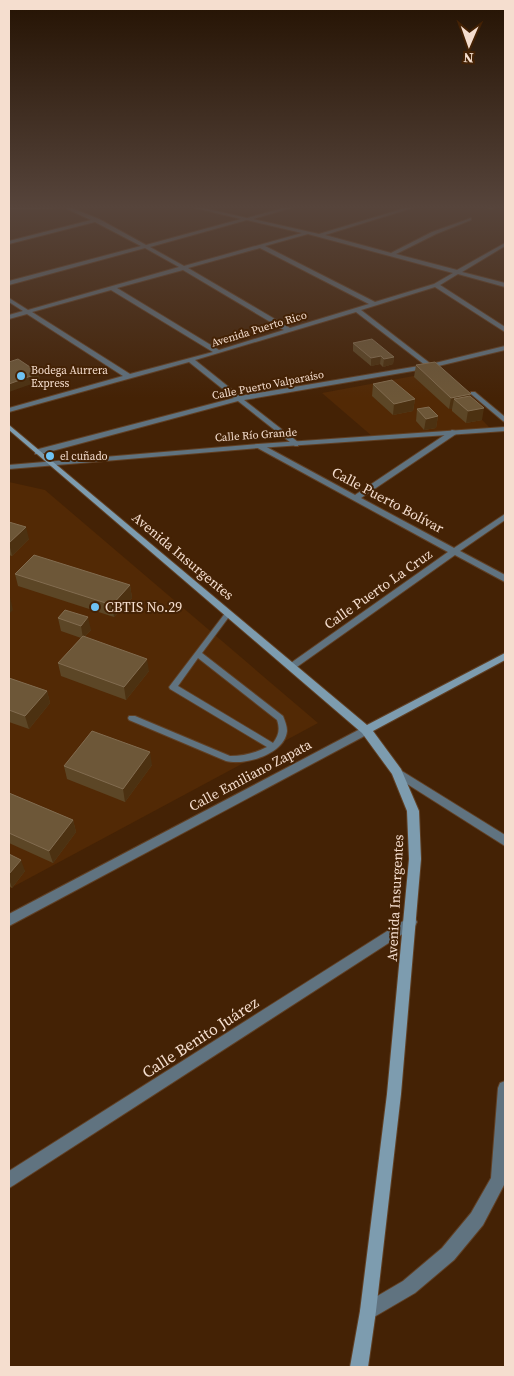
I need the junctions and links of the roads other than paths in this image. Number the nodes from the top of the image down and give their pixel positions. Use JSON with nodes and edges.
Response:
{"nodes":[{"id":1,"x":61,"y":269,"type":"edge"},
{"id":2,"x":183,"y":269,"type":"joint"},
{"id":3,"x":306,"y":269,"type":"edge"},
{"id":4,"x":446,"y":269,"type":"edge"},
{"id":5,"x":462,"y":269,"type":"edge"},
{"id":6,"x":457,"y":272,"type":"junction"},
{"id":7,"x":9,"y":283,"type":"edge"},
{"id":8,"x":436,"y":285,"type":"junction"},
{"id":9,"x":505,"y":285,"type":"edge"},
{"id":10,"x":112,"y":288,"type":"junction"},
{"id":11,"x":9,"y":300,"type":"edge"},
{"id":12,"x":374,"y":304,"type":"junction"},
{"id":13,"x":356,"y":309,"type":"junction"},
{"id":14,"x":27,"y":313,"type":"junction"},
{"id":15,"x":9,"y":317,"type":"edge"},
{"id":16,"x":290,"y":330,"type":"junction"},
{"id":17,"x":505,"y":330,"type":"edge"},
{"id":18,"x":505,"y":348,"type":"edge"},
{"id":19,"x":218,"y":352,"type":"junction"},
{"id":20,"x":191,"y":360,"type":"junction"},
{"id":21,"x":430,"y":366,"type":"junction"},
{"id":22,"x":129,"y":376,"type":"junction"},
{"id":23,"x":473,"y":394,"type":"edge"},
{"id":24,"x":237,"y":399,"type":"junction"},
{"id":25,"x":9,"y":410,"type":"edge"},
{"id":26,"x":505,"y":420,"type":"edge"},
{"id":27,"x":9,"y":427,"type":"edge"},
{"id":28,"x":505,"y":429,"type":"edge"},
{"id":29,"x":455,"y":432,"type":"junction"},
{"id":30,"x":295,"y":444,"type":"junction"},
{"id":31,"x":258,"y":446,"type":"junction"},
{"id":32,"x":38,"y":452,"type":"junction"},
{"id":33,"x":50,"y":463,"type":"junction"},
{"id":34,"x":9,"y":467,"type":"edge"},
{"id":35,"x":356,"y":498,"type":"junction"},
{"id":36,"x":505,"y":516,"type":"edge"},
{"id":37,"x":456,"y":551,"type":"junction"},
{"id":38,"x":505,"y":579,"type":"edge"},
{"id":39,"x":228,"y":614,"type":"junction"},
{"id":40,"x":198,"y":654,"type":"junction"},
{"id":41,"x":505,"y":656,"type":"edge"},
{"id":42,"x":291,"y":668,"type":"junction"},
{"id":43,"x":132,"y":718,"type":"dead end"},
{"id":44,"x":366,"y":730,"type":"junction"},
{"id":45,"x":274,"y":747,"type":"junction"},
{"id":46,"x":397,"y":772,"type":"junction"},
{"id":47,"x":505,"y":841,"type":"edge"},
{"id":48,"x":9,"y":920,"type":"edge"},
{"id":49,"x":411,"y":922,"type":"junction"},
{"id":50,"x":505,"y":1088,"type":"edge"},
{"id":51,"x":9,"y":1180,"type":"edge"},
{"id":52,"x":368,"y":1311,"type":"junction"},
{"id":53,"x":359,"y":1367,"type":"edge"}],
"edges":[{"from":1,"to":7,"type":"street"},
{"from":2,"to":10,"type":"street"},
{"from":2,"to":16,"type":"street"},
{"from":3,"to":12,"type":"street"},
{"from":4,"to":6,"type":"street"},
{"from":5,"to":6,"type":"street","name":"Avenida Puerto Rico"},
{"from":6,"to":8,"type":"street","name":"Avenida Puerto Rico"},
{"from":6,"to":9,"type":"street"},
{"from":8,"to":12,"type":"street","name":"Avenida Puerto Rico"},
{"from":8,"to":17,"type":"street"},
{"from":10,"to":14,"type":"street"},
{"from":10,"to":19,"type":"street"},
{"from":11,"to":14,"type":"street"},
{"from":12,"to":13,"type":"street","name":"Avenida Puerto Rico"},
{"from":13,"to":16,"type":"street","name":"Avenida Puerto Rico"},
{"from":13,"to":21,"type":"street"},
{"from":14,"to":15,"type":"street"},
{"from":14,"to":22,"type":"street"},
{"from":16,"to":19,"type":"street","name":"Avenida Puerto Rico"},
{"from":18,"to":21,"type":"street","name":"Calle Puerto Valparaíso"},
{"from":19,"to":20,"type":"street","name":"Avenida Puerto Rico"},
{"from":20,"to":22,"type":"street","name":"Avenida Puerto Rico"},
{"from":20,"to":24,"type":"street"},
{"from":21,"to":24,"type":"street","name":"Calle Puerto Valparaíso"},
{"from":22,"to":25,"type":"street","name":"Avenida Puerto Rico"},
{"from":23,"to":26,"type":"street"},
{"from":24,"to":30,"type":"street"},
{"from":24,"to":32,"type":"street","name":"Calle Puerto Valparaíso"},
{"from":27,"to":32,"type":"main road","name":"Avenida Insurgentes"},
{"from":28,"to":29,"type":"street","name":"Calle Río Grande"},
{"from":29,"to":30,"type":"street","name":"Calle Río Grande"},
{"from":29,"to":35,"type":"street"},
{"from":30,"to":31,"type":"street","name":"Calle Río Grande"},
{"from":31,"to":33,"type":"street","name":"Calle Río Grande"},
{"from":31,"to":35,"type":"street","name":"Calle Puerto Bolívar"},
{"from":32,"to":33,"type":"main road","name":"Avenida Insurgentes"},
{"from":33,"to":34,"type":"street","name":"Calle Río Grande"},
{"from":33,"to":39,"type":"main road","name":"Avenida Insurgentes"},
{"from":35,"to":37,"type":"street","name":"Calle Puerto Bolívar"},
{"from":36,"to":37,"type":"street","name":"Calle Puerto La Cruz"},
{"from":37,"to":38,"type":"street","name":"Calle Puerto Bolívar"},
{"from":37,"to":42,"type":"street","name":"Calle Puerto La Cruz"},
{"from":39,"to":40,"type":"lane"},
{"from":39,"to":42,"type":"main road","name":"Avenida Insurgentes"},
{"from":40,"to":45,"type":"lane"},
{"from":40,"to":45,"type":"lane"},
{"from":41,"to":44,"type":"main road","name":"Calle Emiliano Zapata"},
{"from":42,"to":44,"type":"main road","name":"Avenida Insurgentes"},
{"from":43,"to":45,"type":"lane"},
{"from":44,"to":46,"type":"main road","name":"Avenida Insurgentes"},
{"from":44,"to":48,"type":"street","name":"Calle Emiliano Zapata"},
{"from":46,"to":47,"type":"street"},
{"from":46,"to":49,"type":"main road","name":"Avenida Insurgentes"},
{"from":49,"to":51,"type":"street","name":"Calle Benito Juárez"},
{"from":49,"to":52,"type":"main road","name":"Avenida Insurgentes"},
{"from":50,"to":52,"type":"street"},
{"from":52,"to":53,"type":"main road","name":"Avenida Insurgentes"}]}
